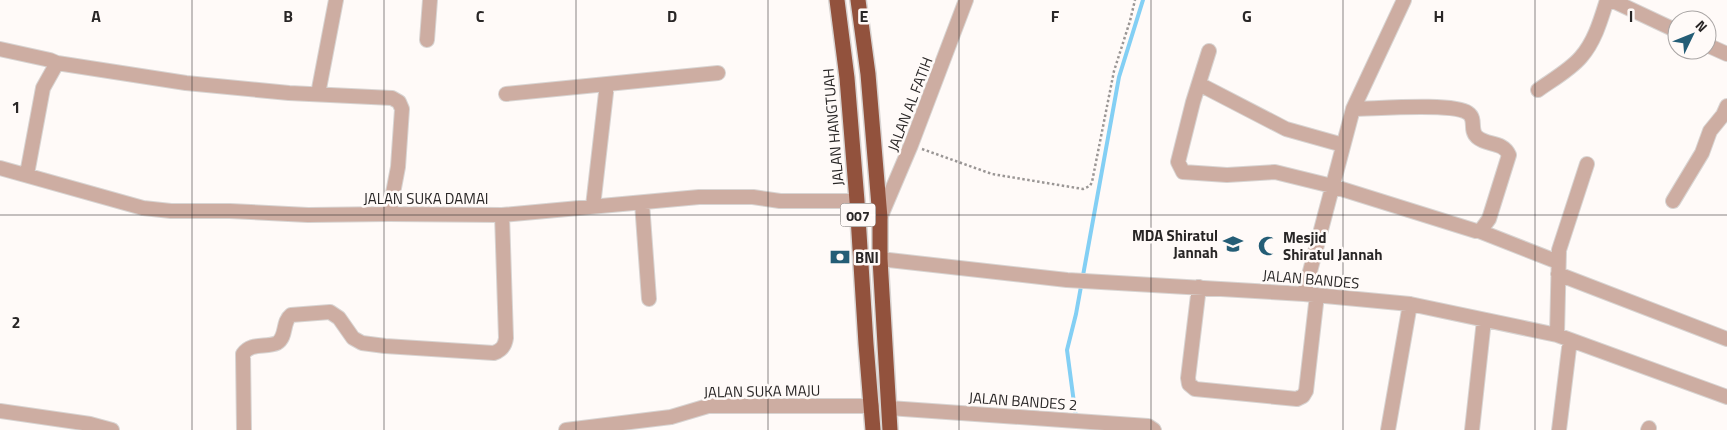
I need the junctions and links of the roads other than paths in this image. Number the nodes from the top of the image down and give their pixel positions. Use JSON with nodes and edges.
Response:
{"nodes":[{"id":1,"x":336,"y":0,"type":"edge"},
{"id":2,"x":430,"y":0,"type":"edge"},
{"id":3,"x":836,"y":0,"type":"edge"},
{"id":4,"x":858,"y":0,"type":"edge"},
{"id":5,"x":966,"y":0,"type":"edge"},
{"id":6,"x":1404,"y":0,"type":"edge"},
{"id":7,"x":1607,"y":0,"type":"edge"},
{"id":8,"x":1611,"y":0,"type":"edge"},
{"id":9,"x":1636,"y":5,"type":"edge"},
{"id":10,"x":1667,"y":25,"type":"edge"},
{"id":11,"x":427,"y":40,"type":"dead end"},
{"id":12,"x":0,"y":49,"type":"edge"},
{"id":13,"x":1209,"y":51,"type":"dead end"},
{"id":14,"x":57,"y":63,"type":"junction"},
{"id":15,"x":718,"y":73,"type":"dead end"},
{"id":16,"x":607,"y":84,"type":"junction"},
{"id":17,"x":1199,"y":84,"type":"junction"},
{"id":18,"x":1538,"y":90,"type":"dead end"},
{"id":19,"x":318,"y":94,"type":"junction"},
{"id":20,"x":506,"y":94,"type":"dead end"},
{"id":21,"x":1727,"y":106,"type":"edge"},
{"id":22,"x":1352,"y":109,"type":"junction"},
{"id":23,"x":1343,"y":145,"type":"junction"},
{"id":24,"x":1587,"y":164,"type":"dead end"},
{"id":25,"x":0,"y":168,"type":"edge"},
{"id":26,"x":27,"y":174,"type":"junction"},
{"id":27,"x":1332,"y":186,"type":"junction"},
{"id":28,"x":857,"y":201,"type":"junction"},
{"id":29,"x":1673,"y":201,"type":"dead end"},
{"id":30,"x":642,"y":203,"type":"junction"},
{"id":31,"x":593,"y":206,"type":"junction"},
{"id":32,"x":389,"y":214,"type":"junction"},
{"id":33,"x":502,"y":215,"type":"junction"},
{"id":34,"x":880,"y":218,"type":"junction"},
{"id":35,"x":1479,"y":231,"type":"junction"},
{"id":36,"x":880,"y":260,"type":"junction"},
{"id":37,"x":1558,"y":268,"type":"junction"},
{"id":38,"x":1199,"y":287,"type":"junction"},
{"id":39,"x":1311,"y":294,"type":"junction"},
{"id":40,"x":649,"y":299,"type":"dead end"},
{"id":41,"x":1410,"y":304,"type":"junction"},
{"id":42,"x":1484,"y":320,"type":"junction"},
{"id":43,"x":1564,"y":338,"type":"junction"},
{"id":44,"x":1727,"y":339,"type":"edge"},
{"id":45,"x":866,"y":344,"type":"junction"},
{"id":46,"x":885,"y":344,"type":"junction"},
{"id":47,"x":1727,"y":397,"type":"edge"},
{"id":48,"x":872,"y":406,"type":"junction"},
{"id":49,"x":889,"y":408,"type":"junction"},
{"id":50,"x":0,"y":411,"type":"edge"},
{"id":51,"x":112,"y":430,"type":"edge"},
{"id":52,"x":244,"y":430,"type":"edge"},
{"id":53,"x":566,"y":430,"type":"edge"},
{"id":54,"x":873,"y":430,"type":"edge"},
{"id":55,"x":890,"y":430,"type":"edge"},
{"id":56,"x":1154,"y":430,"type":"edge"},
{"id":57,"x":1388,"y":430,"type":"edge"},
{"id":58,"x":1472,"y":430,"type":"edge"},
{"id":59,"x":1559,"y":430,"type":"edge"}],
"edges":[{"from":1,"to":19,"type":"street"},
{"from":2,"to":11,"type":"street"},
{"from":3,"to":28,"type":"highway","name":"JALAN HANGTUAH","number":"007"},
{"from":4,"to":34,"type":"highway","number":"007"},
{"from":5,"to":34,"type":"street","name":"JALAN AL FATIH"},
{"from":6,"to":22,"type":"street"},
{"from":7,"to":18,"type":"street"},
{"from":8,"to":9,"type":"street"},
{"from":9,"to":10,"type":"street"},
{"from":12,"to":14,"type":"street"},
{"from":13,"to":17,"type":"street"},
{"from":14,"to":19,"type":"street"},
{"from":14,"to":26,"type":"street"},
{"from":15,"to":16,"type":"street"},
{"from":16,"to":20,"type":"street"},
{"from":16,"to":31,"type":"street"},
{"from":17,"to":23,"type":"street"},
{"from":17,"to":27,"type":"street"},
{"from":19,"to":32,"type":"street"},
{"from":21,"to":29,"type":"street"},
{"from":22,"to":23,"type":"street"},
{"from":22,"to":35,"type":"street"},
{"from":23,"to":27,"type":"street"},
{"from":24,"to":37,"type":"street"},
{"from":25,"to":26,"type":"street","name":"JALAN SUKA DAMAI"},
{"from":26,"to":32,"type":"street","name":"JALAN SUKA DAMAI"},
{"from":27,"to":35,"type":"street"},
{"from":27,"to":39,"type":"street"},
{"from":28,"to":30,"type":"street","name":"JALAN SUKA DAMAI"},
{"from":28,"to":45,"type":"highway","name":"JALAN HANGTUAH","number":"007"},
{"from":30,"to":31,"type":"street","name":"JALAN SUKA DAMAI"},
{"from":30,"to":40,"type":"street"},
{"from":31,"to":33,"type":"street","name":"JALAN SUKA DAMAI"},
{"from":32,"to":33,"type":"street","name":"JALAN SUKA DAMAI"},
{"from":33,"to":52,"type":"street"},
{"from":34,"to":36,"type":"highway","number":"007"},
{"from":35,"to":37,"type":"street"},
{"from":36,"to":38,"type":"street","name":"JALAN BANDES"},
{"from":36,"to":46,"type":"highway","number":"007"},
{"from":37,"to":43,"type":"street"},
{"from":37,"to":44,"type":"street"},
{"from":38,"to":39,"type":"street","name":"JALAN BANDES"},
{"from":38,"to":39,"type":"street"},
{"from":39,"to":41,"type":"street","name":"JALAN BANDES"},
{"from":41,"to":42,"type":"street","name":"JALAN BANDES"},
{"from":41,"to":57,"type":"street"},
{"from":42,"to":43,"type":"street","name":"JALAN BANDES"},
{"from":42,"to":58,"type":"street"},
{"from":43,"to":47,"type":"street","name":"JALAN BANDES"},
{"from":43,"to":59,"type":"street"},
{"from":45,"to":46,"type":"highway"},
{"from":45,"to":48,"type":"highway","name":"JALAN HANGTUAH","number":"007"},
{"from":46,"to":49,"type":"highway","number":"007"},
{"from":48,"to":53,"type":"street","name":"JALAN SUKA MAJU"},
{"from":48,"to":54,"type":"highway","name":"JALAN HANGTUAH","number":"007"},
{"from":49,"to":55,"type":"highway","number":"007"},
{"from":49,"to":56,"type":"street","name":"JALAN BANDES 2"},
{"from":50,"to":51,"type":"street"}]}
